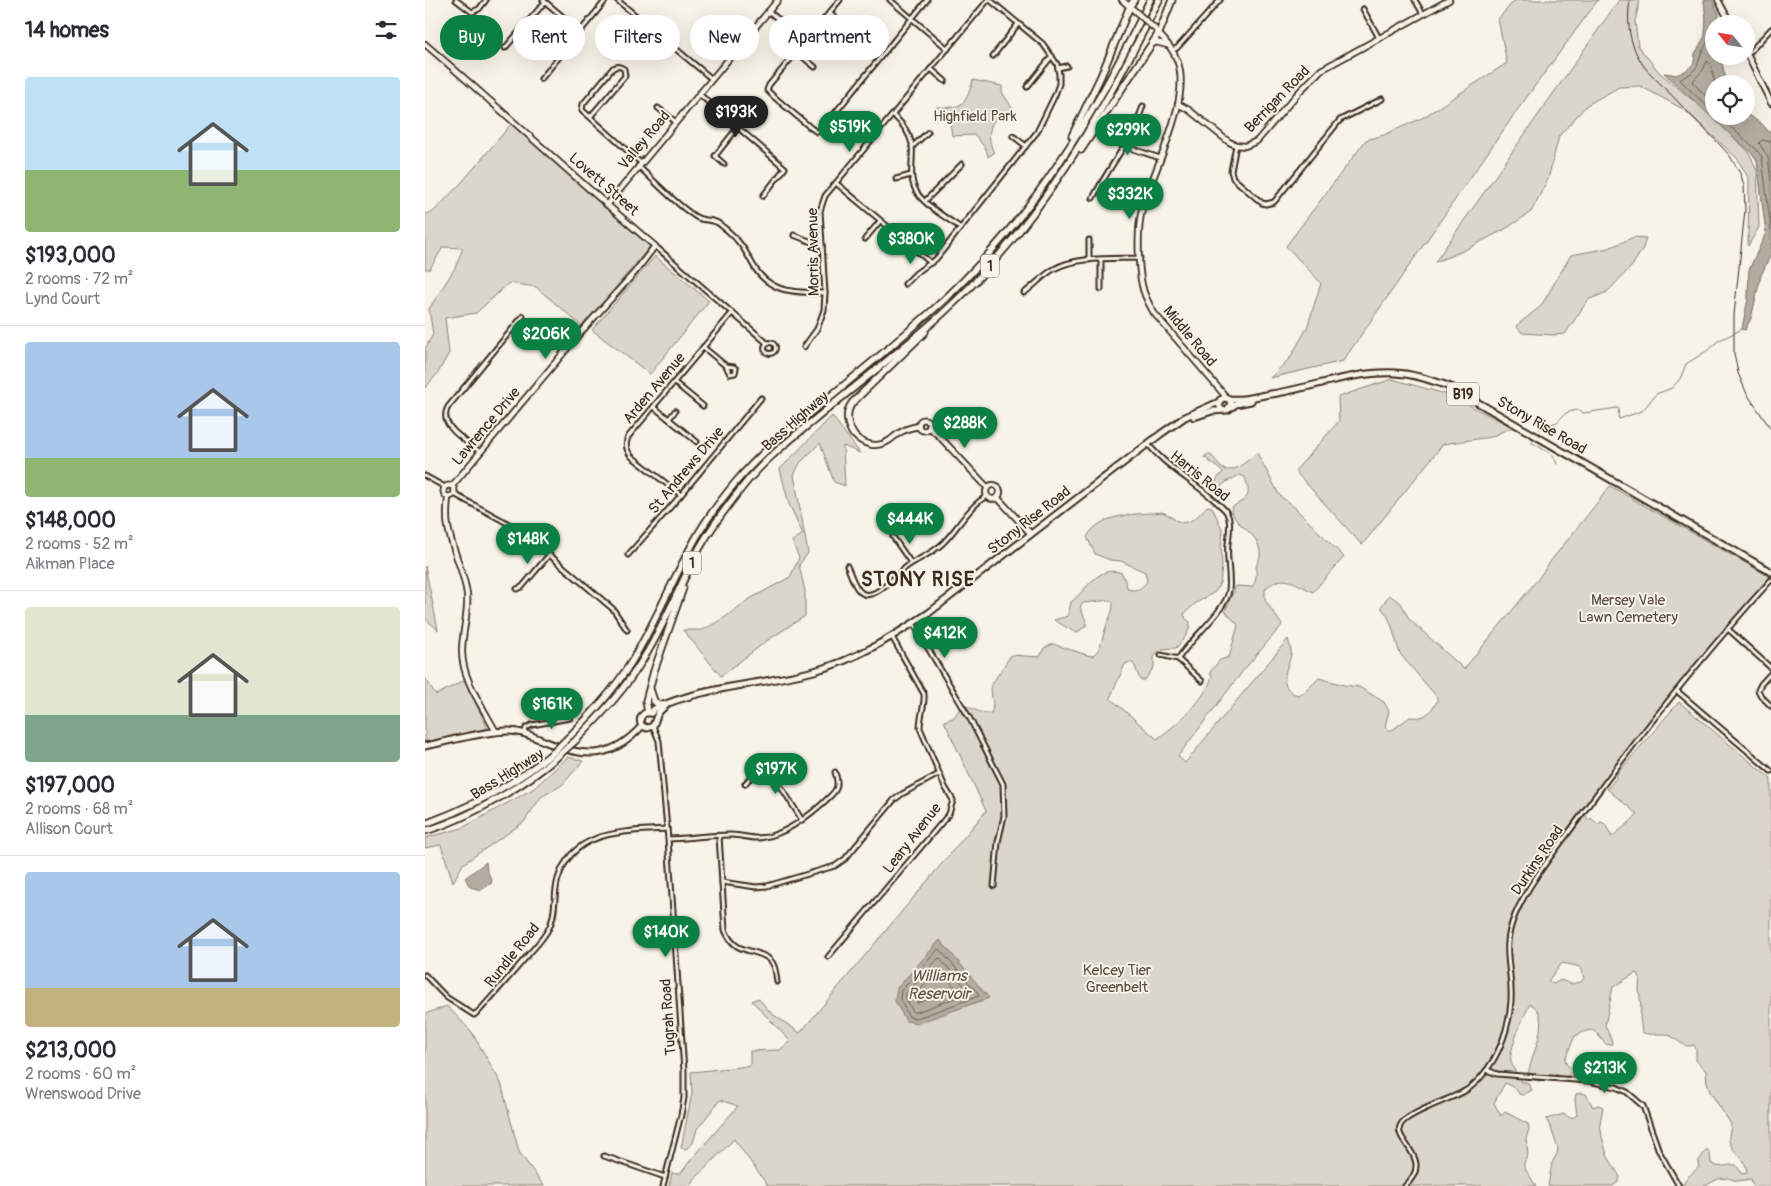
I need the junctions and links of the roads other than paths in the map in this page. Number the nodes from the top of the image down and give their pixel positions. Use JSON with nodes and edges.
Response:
{"nodes":[{"id":1,"x":456,"y":0,"type":"edge"},
{"id":2,"x":486,"y":0,"type":"edge"},
{"id":3,"x":606,"y":0,"type":"edge"},
{"id":4,"x":617,"y":0,"type":"edge"},
{"id":5,"x":778,"y":0,"type":"edge"},
{"id":6,"x":840,"y":0,"type":"edge"},
{"id":7,"x":890,"y":0,"type":"edge"},
{"id":8,"x":927,"y":0,"type":"edge"},
{"id":9,"x":989,"y":0,"type":"edge"},
{"id":10,"x":1122,"y":0,"type":"edge"},
{"id":11,"x":1134,"y":0,"type":"edge"},
{"id":12,"x":1150,"y":0,"type":"edge"},
{"id":13,"x":1159,"y":0,"type":"edge"},
{"id":14,"x":1172,"y":0,"type":"edge"},
{"id":15,"x":1220,"y":0,"type":"edge"},
{"id":16,"x":1415,"y":0,"type":"edge"},
{"id":17,"x":1449,"y":0,"type":"edge"},
{"id":18,"x":1718,"y":0,"type":"edge"},
{"id":19,"x":544,"y":1,"type":"edge"},
{"id":20,"x":1133,"y":9,"type":"junction"},
{"id":21,"x":1363,"y":9,"type":"dead end"},
{"id":22,"x":768,"y":11,"type":"junction"},
{"id":23,"x":829,"y":14,"type":"edge"},
{"id":24,"x":1423,"y":14,"type":"junction"},
{"id":25,"x":561,"y":15,"type":"edge"},
{"id":26,"x":773,"y":15,"type":"edge"},
{"id":27,"x":1726,"y":15,"type":"edge"},
{"id":28,"x":912,"y":19,"type":"junction"},
{"id":29,"x":1018,"y":24,"type":"junction"},
{"id":30,"x":585,"y":25,"type":"edge"},
{"id":31,"x":1771,"y":29,"type":"edge"},
{"id":32,"x":1157,"y":31,"type":"junction"},
{"id":33,"x":1379,"y":38,"type":"junction"},
{"id":34,"x":425,"y":44,"type":"edge"},
{"id":35,"x":1169,"y":45,"type":"junction"},
{"id":36,"x":1755,"y":45,"type":"edge"},
{"id":37,"x":1149,"y":46,"type":"junction"},
{"id":38,"x":889,"y":47,"type":"edge"},
{"id":39,"x":505,"y":48,"type":"dead end"},
{"id":40,"x":948,"y":49,"type":"junction"},
{"id":41,"x":1172,"y":50,"type":"junction"},
{"id":42,"x":993,"y":56,"type":"dead end"},
{"id":43,"x":1052,"y":56,"type":"junction"},
{"id":44,"x":556,"y":60,"type":"edge"},
{"id":45,"x":790,"y":60,"type":"edge"},
{"id":46,"x":807,"y":60,"type":"edge"},
{"id":47,"x":878,"y":60,"type":"edge"},
{"id":48,"x":1753,"y":65,"type":"edge"},
{"id":49,"x":1067,"y":66,"type":"dead end"},
{"id":50,"x":815,"y":67,"type":"dead end"},
{"id":51,"x":1058,"y":68,"type":"junction"},
{"id":52,"x":931,"y":69,"type":"junction"},
{"id":53,"x":541,"y":79,"type":"dead end"},
{"id":54,"x":712,"y":79,"type":"junction"},
{"id":55,"x":945,"y":81,"type":"dead end"},
{"id":56,"x":1027,"y":88,"type":"dead end"},
{"id":57,"x":699,"y":94,"type":"junction"},
{"id":58,"x":1381,"y":99,"type":"dead end"},
{"id":59,"x":1771,"y":102,"type":"edge"},
{"id":60,"x":1178,"y":104,"type":"junction"},
{"id":61,"x":1143,"y":106,"type":"dead end"},
{"id":62,"x":658,"y":108,"type":"dead end"},
{"id":63,"x":893,"y":115,"type":"junction"},
{"id":64,"x":590,"y":117,"type":"junction"},
{"id":65,"x":676,"y":122,"type":"junction"},
{"id":66,"x":738,"y":128,"type":"junction"},
{"id":67,"x":928,"y":132,"type":"dead end"},
{"id":68,"x":1013,"y":136,"type":"dead end"},
{"id":69,"x":1236,"y":145,"type":"junction"},
{"id":70,"x":1026,"y":146,"type":"junction"},
{"id":71,"x":1123,"y":146,"type":"junction"},
{"id":72,"x":912,"y":147,"type":"junction"},
{"id":73,"x":1160,"y":158,"type":"junction"},
{"id":74,"x":640,"y":164,"type":"junction"},
{"id":75,"x":724,"y":164,"type":"dead end"},
{"id":76,"x":962,"y":164,"type":"dead end"},
{"id":77,"x":911,"y":175,"type":"junction"},
{"id":78,"x":1050,"y":176,"type":"junction"},
{"id":79,"x":896,"y":179,"type":"dead end"},
{"id":80,"x":836,"y":183,"type":"junction"},
{"id":81,"x":763,"y":196,"type":"dead end"},
{"id":82,"x":1093,"y":198,"type":"dead end"},
{"id":83,"x":925,"y":201,"type":"junction"},
{"id":84,"x":607,"y":205,"type":"junction"},
{"id":85,"x":1036,"y":210,"type":"junction"},
{"id":86,"x":880,"y":221,"type":"junction"},
{"id":87,"x":961,"y":228,"type":"junction"},
{"id":88,"x":794,"y":235,"type":"dead end"},
{"id":89,"x":865,"y":239,"type":"dead end"},
{"id":90,"x":1089,"y":240,"type":"dead end"},
{"id":91,"x":655,"y":246,"type":"junction"},
{"id":92,"x":822,"y":246,"type":"junction"},
{"id":93,"x":1140,"y":258,"type":"junction"},
{"id":94,"x":1089,"y":260,"type":"junction"},
{"id":95,"x":1101,"y":260,"type":"junction"},
{"id":96,"x":931,"y":263,"type":"junction"},
{"id":97,"x":905,"y":284,"type":"dead end"},
{"id":98,"x":1101,"y":289,"type":"dead end"},
{"id":99,"x":825,"y":294,"type":"junction"},
{"id":100,"x":1024,"y":294,"type":"dead end"},
{"id":101,"x":732,"y":312,"type":"junction"},
{"id":102,"x":941,"y":314,"type":"junction"},
{"id":103,"x":523,"y":316,"type":"dead end"},
{"id":104,"x":767,"y":343,"type":"dead end"},
{"id":105,"x":703,"y":347,"type":"junction"},
{"id":106,"x":804,"y":347,"type":"dead end"},
{"id":107,"x":726,"y":366,"type":"dead end"},
{"id":108,"x":675,"y":383,"type":"junction"},
{"id":109,"x":1216,"y":386,"type":"junction"},
{"id":110,"x":1281,"y":392,"type":"junction"},
{"id":111,"x":761,"y":398,"type":"dead end"},
{"id":112,"x":1228,"y":398,"type":"junction"},
{"id":113,"x":1219,"y":401,"type":"junction"},
{"id":114,"x":703,"y":406,"type":"dead end"},
{"id":115,"x":654,"y":407,"type":"junction"},
{"id":116,"x":1221,"y":409,"type":"junction"},
{"id":117,"x":1229,"y":409,"type":"junction"},
{"id":118,"x":675,"y":412,"type":"dead end"},
{"id":119,"x":669,"y":419,"type":"junction"},
{"id":120,"x":1175,"y":424,"type":"junction"},
{"id":121,"x":919,"y":426,"type":"junction"},
{"id":122,"x":929,"y":427,"type":"junction"},
{"id":123,"x":853,"y":434,"type":"joint"},
{"id":124,"x":697,"y":442,"type":"dead end"},
{"id":125,"x":1147,"y":444,"type":"junction"},
{"id":126,"x":480,"y":452,"type":"junction"},
{"id":127,"x":425,"y":476,"type":"edge"},
{"id":128,"x":452,"y":486,"type":"junction"},
{"id":129,"x":445,"y":487,"type":"junction"},
{"id":130,"x":987,"y":487,"type":"junction"},
{"id":131,"x":454,"y":494,"type":"junction"},
{"id":132,"x":681,"y":495,"type":"junction"},
{"id":133,"x":448,"y":496,"type":"junction"},
{"id":134,"x":987,"y":496,"type":"junction"},
{"id":135,"x":997,"y":497,"type":"junction"},
{"id":136,"x":1031,"y":534,"type":"junction"},
{"id":137,"x":893,"y":537,"type":"dead end"},
{"id":138,"x":699,"y":549,"type":"junction"},
{"id":139,"x":549,"y":555,"type":"junction"},
{"id":140,"x":628,"y":555,"type":"dead end"},
{"id":141,"x":911,"y":563,"type":"junction"},
{"id":142,"x":847,"y":566,"type":"dead end"},
{"id":143,"x":1771,"y":572,"type":"edge"},
{"id":144,"x":1771,"y":580,"type":"edge"},
{"id":145,"x":517,"y":589,"type":"dead end"},
{"id":146,"x":913,"y":623,"type":"junction"},
{"id":147,"x":1728,"y":629,"type":"junction"},
{"id":148,"x":627,"y":630,"type":"dead end"},
{"id":149,"x":892,"y":637,"type":"junction"},
{"id":150,"x":1161,"y":655,"type":"dead end"},
{"id":151,"x":1178,"y":659,"type":"junction"},
{"id":152,"x":1771,"y":668,"type":"edge"},
{"id":153,"x":1771,"y":673,"type":"edge"},
{"id":154,"x":1202,"y":681,"type":"dead end"},
{"id":155,"x":650,"y":687,"type":"junction"},
{"id":156,"x":1677,"y":690,"type":"junction"},
{"id":157,"x":666,"y":704,"type":"junction"},
{"id":158,"x":1771,"y":706,"type":"edge"},
{"id":159,"x":649,"y":713,"type":"junction"},
{"id":160,"x":570,"y":718,"type":"dead end"},
{"id":161,"x":655,"y":718,"type":"junction"},
{"id":162,"x":642,"y":726,"type":"junction"},
{"id":163,"x":653,"y":726,"type":"junction"},
{"id":164,"x":496,"y":732,"type":"junction"},
{"id":165,"x":525,"y":733,"type":"junction"},
{"id":166,"x":425,"y":746,"type":"edge"},
{"id":167,"x":556,"y":755,"type":"junction"},
{"id":168,"x":1771,"y":771,"type":"edge"},
{"id":169,"x":835,"y":772,"type":"dead end"},
{"id":170,"x":939,"y":774,"type":"junction"},
{"id":171,"x":745,"y":784,"type":"dead end"},
{"id":172,"x":462,"y":809,"type":"junction"},
{"id":173,"x":425,"y":820,"type":"edge"},
{"id":174,"x":802,"y":820,"type":"junction"},
{"id":175,"x":425,"y":824,"type":"edge"},
{"id":176,"x":667,"y":829,"type":"junction"},
{"id":177,"x":425,"y":830,"type":"edge"},
{"id":178,"x":719,"y":836,"type":"junction"},
{"id":179,"x":668,"y":839,"type":"junction"},
{"id":180,"x":722,"y":882,"type":"junction"},
{"id":181,"x":994,"y":886,"type":"dead end"},
{"id":182,"x":828,"y":957,"type":"dead end"},
{"id":183,"x":425,"y":975,"type":"edge"},
{"id":184,"x":777,"y":982,"type":"dead end"},
{"id":185,"x":1487,"y":1070,"type":"junction"},
{"id":186,"x":604,"y":1156,"type":"dead end"},
{"id":187,"x":665,"y":1177,"type":"junction"},
{"id":188,"x":663,"y":1186,"type":"edge"},
{"id":189,"x":1405,"y":1186,"type":"edge"},
{"id":190,"x":1679,"y":1186,"type":"edge"}],
"edges":[{"from":1,"to":2,"type":"street"},
{"from":3,"to":30,"type":"street"},
{"from":4,"to":54,"type":"street"},
{"from":5,"to":22,"type":"street","name":"Valley Road"},
{"from":6,"to":23,"type":"street"},
{"from":7,"to":28,"type":"street"},
{"from":8,"to":28,"type":"street"},
{"from":9,"to":29,"type":"street"},
{"from":9,"to":40,"type":"street","name":"Morris Avenue"},
{"from":10,"to":20,"type":"street","name":"Middle Road"},
{"from":11,"to":20,"type":"highway"},
{"from":12,"to":78,"type":"highway","name":"Bass Highway","number":"1"},
{"from":13,"to":85,"type":"highway","name":"Bass Highway","number":"1"},
{"from":14,"to":32,"type":"highway"},
{"from":15,"to":41,"type":"street"},
{"from":16,"to":24,"type":"street"},
{"from":17,"to":24,"type":"street","name":"Berrigan Road"},
{"from":18,"to":27,"type":"street"},
{"from":19,"to":25,"type":"street"},
{"from":19,"to":39,"type":"street"},
{"from":20,"to":32,"type":"street","name":"Middle Road","bridge":true},
{"from":20,"to":78,"type":"highway"},
{"from":21,"to":33,"type":"street"},
{"from":22,"to":26,"type":"street"},
{"from":22,"to":54,"type":"street","name":"Valley Road"},
{"from":24,"to":33,"type":"street","name":"Berrigan Road"},
{"from":28,"to":38,"type":"street"},
{"from":28,"to":40,"type":"street"},
{"from":29,"to":42,"type":"street"},
{"from":29,"to":43,"type":"street"},
{"from":31,"to":36,"type":"street"},
{"from":32,"to":35,"type":"street","name":"Middle Road"},
{"from":32,"to":37,"type":"highway"},
{"from":33,"to":69,"type":"street","name":"Berrigan Road"},
{"from":34,"to":84,"type":"street","name":"Lovett Street"},
{"from":35,"to":37,"type":"street"},
{"from":35,"to":41,"type":"street","name":"Middle Road"},
{"from":37,"to":85,"type":"highway"},
{"from":40,"to":52,"type":"street","name":"Morris Avenue"},
{"from":41,"to":60,"type":"street","name":"Middle Road"},
{"from":43,"to":51,"type":"street"},
{"from":43,"to":56,"type":"street"},
{"from":44,"to":53,"type":"street"},
{"from":45,"to":47,"type":"street"},
{"from":46,"to":50,"type":"street"},
{"from":48,"to":59,"type":"street"},
{"from":49,"to":51,"type":"street"},
{"from":51,"to":70,"type":"street"},
{"from":52,"to":55,"type":"street"},
{"from":52,"to":63,"type":"street","name":"Morris Avenue"},
{"from":54,"to":57,"type":"street","name":"Valley Road"},
{"from":57,"to":65,"type":"street","name":"Valley Road"},
{"from":57,"to":66,"type":"street"},
{"from":58,"to":69,"type":"street"},
{"from":60,"to":69,"type":"street","name":"Berrigan Road"},
{"from":60,"to":73,"type":"street","name":"Middle Road"},
{"from":61,"to":71,"type":"street"},
{"from":62,"to":65,"type":"street"},
{"from":63,"to":72,"type":"street"},
{"from":63,"to":80,"type":"street","name":"Morris Avenue"},
{"from":64,"to":64,"type":"street"},
{"from":64,"to":74,"type":"street"},
{"from":65,"to":74,"type":"street","name":"Valley Road"},
{"from":66,"to":75,"type":"street"},
{"from":66,"to":81,"type":"street"},
{"from":67,"to":72,"type":"street"},
{"from":68,"to":70,"type":"street"},
{"from":70,"to":87,"type":"street"},
{"from":71,"to":73,"type":"street"},
{"from":71,"to":82,"type":"street"},
{"from":72,"to":77,"type":"street"},
{"from":73,"to":93,"type":"street","name":"Middle Road"},
{"from":74,"to":84,"type":"street","name":"Valley Road"},
{"from":74,"to":99,"type":"street"},
{"from":76,"to":83,"type":"street"},
{"from":77,"to":79,"type":"street"},
{"from":77,"to":83,"type":"street"},
{"from":78,"to":167,"type":"highway","name":"Bass Highway","number":"1","bridge":true},
{"from":80,"to":86,"type":"street"},
{"from":80,"to":92,"type":"street","name":"Morris Avenue"},
{"from":83,"to":87,"type":"street"},
{"from":84,"to":91,"type":"street","name":"Lovett Street"},
{"from":85,"to":102,"type":"highway","name":"Bass Highway","number":"1"},
{"from":86,"to":89,"type":"street"},
{"from":86,"to":96,"type":"street"},
{"from":87,"to":96,"type":"street"},
{"from":88,"to":92,"type":"street"},
{"from":90,"to":94,"type":"street"},
{"from":91,"to":101,"type":"street","name":"Lovett Street"},
{"from":91,"to":126,"type":"street","name":"Lawrence Drive"},
{"from":92,"to":99,"type":"street","name":"Morris Avenue"},
{"from":93,"to":95,"type":"street"},
{"from":93,"to":109,"type":"street","name":"Middle Road"},
{"from":94,"to":95,"type":"street"},
{"from":94,"to":100,"type":"street"},
{"from":95,"to":98,"type":"street"},
{"from":96,"to":97,"type":"street"},
{"from":99,"to":106,"type":"street","name":"Morris Avenue"},
{"from":101,"to":104,"type":"street","name":"Lovett Street"},
{"from":101,"to":105,"type":"street","name":"Arden Avenue"},
{"from":102,"to":123,"type":"highway"},
{"from":102,"to":138,"type":"highway","name":"Bass Highway","number":"1"},
{"from":103,"to":126,"type":"street"},
{"from":105,"to":107,"type":"street"},
{"from":105,"to":108,"type":"street","name":"Arden Avenue"},
{"from":108,"to":114,"type":"street"},
{"from":108,"to":115,"type":"street","name":"Arden Avenue"},
{"from":109,"to":112,"type":"street","name":"Middle Road"},
{"from":109,"to":113,"type":"street","name":"Middle Road"},
{"from":110,"to":112,"type":"main road","name":"Stony Rise Road","number":"B19"},
{"from":110,"to":117,"type":"main road","name":"Stony Rise Road","number":"B19"},
{"from":110,"to":143,"type":"main road","name":"Stony Rise Road","number":"B19"},
{"from":111,"to":132,"type":"street","name":"St Andrews Drive"},
{"from":112,"to":113,"type":"main road","number":"B19"},
{"from":112,"to":117,"type":"main road"},
{"from":113,"to":116,"type":"main road"},
{"from":113,"to":120,"type":"main road","name":"Stony Rise Road","number":"B19"},
{"from":115,"to":119,"type":"street"},
{"from":115,"to":132,"type":"street","name":"Arden Avenue"},
{"from":116,"to":117,"type":"main road","number":"B19"},
{"from":116,"to":120,"type":"main road","name":"Stony Rise Road","number":"B19"},
{"from":118,"to":119,"type":"street"},
{"from":119,"to":124,"type":"street"},
{"from":120,"to":125,"type":"main road","name":"Stony Rise Road","number":"B19"},
{"from":121,"to":122,"type":"street"},
{"from":121,"to":122,"type":"street"},
{"from":121,"to":123,"type":"street"},
{"from":122,"to":130,"type":"street"},
{"from":125,"to":136,"type":"main road","name":"Stony Rise Road","number":"B19"},
{"from":125,"to":151,"type":"street","name":"Harris Road"},
{"from":126,"to":128,"type":"street","name":"Lawrence Drive"},
{"from":127,"to":129,"type":"street"},
{"from":128,"to":129,"type":"street"},
{"from":128,"to":131,"type":"street"},
{"from":129,"to":133,"type":"street"},
{"from":130,"to":134,"type":"street"},
{"from":130,"to":135,"type":"street"},
{"from":131,"to":133,"type":"street"},
{"from":131,"to":139,"type":"street"},
{"from":132,"to":140,"type":"street","name":"St Andrews Drive"},
{"from":133,"to":164,"type":"street"},
{"from":134,"to":135,"type":"street"},
{"from":134,"to":141,"type":"street"},
{"from":135,"to":136,"type":"street"},
{"from":136,"to":146,"type":"main road","name":"Stony Rise Road","number":"B19"},
{"from":137,"to":141,"type":"street"},
{"from":138,"to":155,"type":"highway"},
{"from":138,"to":167,"type":"highway","name":"Bass Highway","number":"1","bridge":true},
{"from":139,"to":145,"type":"street"},
{"from":139,"to":148,"type":"street"},
{"from":141,"to":142,"type":"street"},
{"from":144,"to":147,"type":"street","name":"Durkins Road"},
{"from":146,"to":149,"type":"main road","name":"Stony Rise Road","number":"B19"},
{"from":146,"to":181,"type":"street"},
{"from":147,"to":152,"type":"street"},
{"from":147,"to":156,"type":"street","name":"Durkins Road"},
{"from":149,"to":157,"type":"main road","name":"Stony Rise Road","number":"B19"},
{"from":149,"to":170,"type":"street","name":"Leary Avenue"},
{"from":150,"to":151,"type":"street"},
{"from":151,"to":154,"type":"street"},
{"from":153,"to":158,"type":"street"},
{"from":155,"to":157,"type":"highway"},
{"from":155,"to":159,"type":"highway"},
{"from":156,"to":168,"type":"street"},
{"from":156,"to":185,"type":"street","name":"Durkins Road"},
{"from":157,"to":159,"type":"main road","name":"Stony Rise Road","number":"B19"},
{"from":157,"to":161,"type":"main road","name":"Stony Rise Road","number":"B19"},
{"from":159,"to":161,"type":"main road"},
{"from":159,"to":162,"type":"main road"},
{"from":160,"to":165,"type":"street"},
{"from":161,"to":163,"type":"main road","number":"B19"},
{"from":162,"to":163,"type":"main road"},
{"from":162,"to":165,"type":"main road"},
{"from":163,"to":176,"type":"street","name":"Tugrah Road"},
{"from":164,"to":165,"type":"main road"},
{"from":164,"to":166,"type":"main road"},
{"from":167,"to":172,"type":"highway","name":"Bass Highway","number":"1"},
{"from":167,"to":177,"type":"highway","name":"Bass Highway","number":"1"},
{"from":169,"to":174,"type":"street"},
{"from":170,"to":180,"type":"street"},
{"from":170,"to":182,"type":"street","name":"Leary Avenue"},
{"from":171,"to":174,"type":"street"},
{"from":172,"to":173,"type":"highway"},
{"from":172,"to":175,"type":"highway","name":"Bass Highway","number":"1"},
{"from":174,"to":178,"type":"street"},
{"from":176,"to":179,"type":"street","name":"Tugrah Road"},
{"from":176,"to":183,"type":"street","name":"Rundle Road"},
{"from":178,"to":179,"type":"street"},
{"from":178,"to":180,"type":"street"},
{"from":179,"to":187,"type":"street","name":"Tugrah Road"},
{"from":180,"to":184,"type":"street"},
{"from":185,"to":189,"type":"street","name":"Durkins Road"},
{"from":185,"to":190,"type":"street"},
{"from":186,"to":187,"type":"street"},
{"from":187,"to":188,"type":"street","name":"Tugrah Road"}]}
